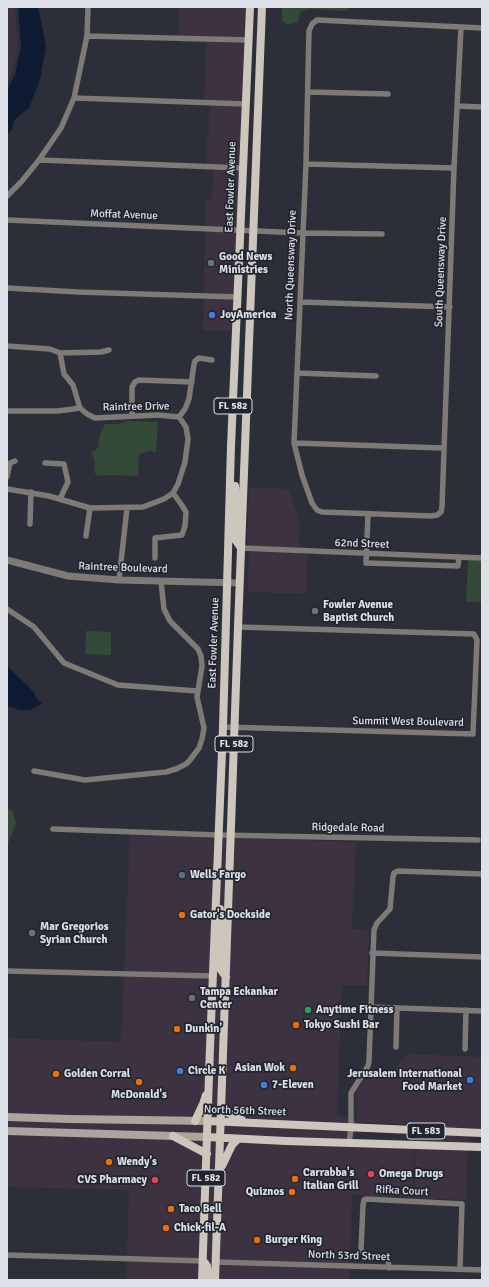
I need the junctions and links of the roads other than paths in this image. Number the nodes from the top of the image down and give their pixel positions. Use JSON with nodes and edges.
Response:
{"nodes":[{"id":1,"x":88,"y":7,"type":"edge"},
{"id":2,"x":250,"y":7,"type":"edge"},
{"id":3,"x":262,"y":7,"type":"edge"},
{"id":4,"x":461,"y":27,"type":"junction"},
{"id":5,"x":482,"y":28,"type":"edge"},
{"id":6,"x":87,"y":36,"type":"junction"},
{"id":7,"x":248,"y":40,"type":"junction"},
{"id":8,"x":308,"y":92,"type":"junction"},
{"id":9,"x":388,"y":94,"type":"dead end"},
{"id":10,"x":74,"y":98,"type":"junction"},
{"id":11,"x":246,"y":104,"type":"junction"},
{"id":12,"x":457,"y":106,"type":"junction"},
{"id":13,"x":482,"y":107,"type":"edge"},
{"id":14,"x":39,"y":160,"type":"junction"},
{"id":15,"x":306,"y":164,"type":"junction"},
{"id":16,"x":243,"y":168,"type":"junction"},
{"id":17,"x":454,"y":168,"type":"junction"},
{"id":18,"x":7,"y":196,"type":"edge"},
{"id":19,"x":7,"y":220,"type":"edge"},
{"id":20,"x":241,"y":230,"type":"junction"},
{"id":21,"x":253,"y":231,"type":"junction"},
{"id":22,"x":302,"y":233,"type":"junction"},
{"id":23,"x":382,"y":234,"type":"dead end"},
{"id":24,"x":7,"y":288,"type":"edge"},
{"id":25,"x":238,"y":297,"type":"junction"},
{"id":26,"x":300,"y":302,"type":"junction"},
{"id":27,"x":450,"y":307,"type":"junction"},
{"id":28,"x":7,"y":346,"type":"edge"},
{"id":29,"x":108,"y":350,"type":"dead end"},
{"id":30,"x":60,"y":353,"type":"junction"},
{"id":31,"x":212,"y":360,"type":"dead end"},
{"id":32,"x":297,"y":373,"type":"junction"},
{"id":33,"x":376,"y":376,"type":"dead end"},
{"id":34,"x":192,"y":382,"type":"junction"},
{"id":35,"x":80,"y":408,"type":"junction"},
{"id":36,"x":7,"y":411,"type":"edge"},
{"id":37,"x":132,"y":416,"type":"junction"},
{"id":38,"x":179,"y":417,"type":"junction"},
{"id":39,"x":294,"y":443,"type":"junction"},
{"id":40,"x":231,"y":446,"type":"junction"},
{"id":41,"x":443,"y":448,"type":"junction"},
{"id":42,"x":15,"y":461,"type":"dead end"},
{"id":43,"x":44,"y":463,"type":"dead end"},
{"id":44,"x":7,"y":478,"type":"edge"},
{"id":45,"x":7,"y":489,"type":"edge"},
{"id":46,"x":31,"y":492,"type":"junction"},
{"id":47,"x":173,"y":493,"type":"junction"},
{"id":48,"x":60,"y":499,"type":"junction"},
{"id":49,"x":90,"y":508,"type":"junction"},
{"id":50,"x":127,"y":508,"type":"junction"},
{"id":51,"x":368,"y":514,"type":"junction"},
{"id":52,"x":30,"y":524,"type":"dead end"},
{"id":53,"x":86,"y":536,"type":"dead end"},
{"id":54,"x":241,"y":548,"type":"junction"},
{"id":55,"x":366,"y":554,"type":"junction"},
{"id":56,"x":459,"y":557,"type":"junction"},
{"id":57,"x":155,"y":558,"type":"dead end"},
{"id":58,"x":482,"y":558,"type":"edge"},
{"id":59,"x":7,"y":560,"type":"edge"},
{"id":60,"x":119,"y":580,"type":"junction"},
{"id":61,"x":161,"y":581,"type":"junction"},
{"id":62,"x":227,"y":582,"type":"junction"},
{"id":63,"x":240,"y":583,"type":"junction"},
{"id":64,"x":7,"y":610,"type":"edge"},
{"id":65,"x":238,"y":628,"type":"junction"},
{"id":66,"x":197,"y":691,"type":"junction"},
{"id":67,"x":223,"y":727,"type":"junction"},
{"id":68,"x":235,"y":728,"type":"junction"},
{"id":69,"x":34,"y":772,"type":"dead end"},
{"id":70,"x":53,"y":829,"type":"dead end"},
{"id":71,"x":231,"y":835,"type":"junction"},
{"id":72,"x":218,"y":836,"type":"junction"},
{"id":73,"x":478,"y":840,"type":"dead end"},
{"id":74,"x":482,"y":874,"type":"edge"},
{"id":75,"x":216,"y":902,"type":"junction"},
{"id":76,"x":372,"y":953,"type":"junction"},
{"id":77,"x":482,"y":958,"type":"edge"},
{"id":78,"x":7,"y":971,"type":"edge"},
{"id":79,"x":213,"y":976,"type":"junction"},
{"id":80,"x":226,"y":977,"type":"junction"},
{"id":81,"x":370,"y":1007,"type":"junction"},
{"id":82,"x":397,"y":1008,"type":"junction"},
{"id":83,"x":466,"y":1010,"type":"junction"},
{"id":84,"x":482,"y":1011,"type":"edge"},
{"id":85,"x":396,"y":1047,"type":"dead end"},
{"id":86,"x":465,"y":1049,"type":"dead end"},
{"id":87,"x":208,"y":1087,"type":"junction"},
{"id":88,"x":221,"y":1109,"type":"junction"},
{"id":89,"x":7,"y":1117,"type":"edge"},
{"id":90,"x":195,"y":1121,"type":"junction"},
{"id":91,"x":208,"y":1121,"type":"junction"},
{"id":92,"x":221,"y":1121,"type":"junction"},
{"id":93,"x":247,"y":1122,"type":"junction"},
{"id":94,"x":351,"y":1128,"type":"junction"},
{"id":95,"x":7,"y":1131,"type":"edge"},
{"id":96,"x":482,"y":1133,"type":"edge"},
{"id":97,"x":173,"y":1136,"type":"junction"},
{"id":98,"x":208,"y":1137,"type":"junction"},
{"id":99,"x":221,"y":1138,"type":"junction"},
{"id":100,"x":238,"y":1138,"type":"junction"},
{"id":101,"x":349,"y":1143,"type":"junction"},
{"id":102,"x":482,"y":1147,"type":"edge"},
{"id":103,"x":207,"y":1154,"type":"junction"},
{"id":104,"x":220,"y":1172,"type":"junction"},
{"id":105,"x":7,"y":1255,"type":"edge"},
{"id":106,"x":203,"y":1261,"type":"junction"},
{"id":107,"x":216,"y":1262,"type":"junction"},
{"id":108,"x":389,"y":1268,"type":"junction"},
{"id":109,"x":460,"y":1269,"type":"junction"},
{"id":110,"x":482,"y":1270,"type":"edge"},
{"id":111,"x":202,"y":1280,"type":"edge"},
{"id":112,"x":208,"y":1280,"type":"edge"},
{"id":113,"x":215,"y":1280,"type":"edge"}],
"edges":[{"from":1,"to":6,"type":"street"},
{"from":2,"to":7,"type":"main road","name":"East Fowler Avenue","number":"FL 582"},
{"from":3,"to":21,"type":"main road","number":"FL 582"},
{"from":4,"to":5,"type":"street"},
{"from":4,"to":8,"type":"street","name":"North Queensway Drive"},
{"from":4,"to":12,"type":"street","name":"South Queensway Drive"},
{"from":6,"to":7,"type":"street"},
{"from":6,"to":10,"type":"street"},
{"from":7,"to":11,"type":"main road","name":"East Fowler Avenue","number":"FL 582"},
{"from":8,"to":9,"type":"street"},
{"from":8,"to":15,"type":"street","name":"North Queensway Drive"},
{"from":10,"to":11,"type":"street"},
{"from":10,"to":14,"type":"street"},
{"from":11,"to":16,"type":"main road","name":"East Fowler Avenue","number":"FL 582"},
{"from":12,"to":13,"type":"street"},
{"from":12,"to":17,"type":"street","name":"South Queensway Drive"},
{"from":14,"to":16,"type":"street"},
{"from":14,"to":18,"type":"street"},
{"from":15,"to":17,"type":"street"},
{"from":15,"to":22,"type":"street","name":"North Queensway Drive"},
{"from":16,"to":20,"type":"main road","name":"East Fowler Avenue","number":"FL 582"},
{"from":17,"to":27,"type":"street","name":"South Queensway Drive"},
{"from":19,"to":20,"type":"street","name":"Moffat Avenue"},
{"from":20,"to":21,"type":"street","name":"Moffat Avenue"},
{"from":20,"to":25,"type":"main road","name":"East Fowler Avenue","number":"FL 582"},
{"from":21,"to":22,"type":"street","name":"Moffat Avenue"},
{"from":21,"to":54,"type":"main road","number":"FL 582"},
{"from":22,"to":23,"type":"street","name":"Moffat Avenue"},
{"from":22,"to":26,"type":"street","name":"North Queensway Drive"},
{"from":24,"to":25,"type":"street"},
{"from":25,"to":40,"type":"main road","name":"East Fowler Avenue","number":"FL 582"},
{"from":26,"to":27,"type":"street"},
{"from":26,"to":32,"type":"street","name":"North Queensway Drive"},
{"from":27,"to":41,"type":"street","name":"South Queensway Drive"},
{"from":28,"to":30,"type":"street"},
{"from":29,"to":30,"type":"street"},
{"from":30,"to":35,"type":"street"},
{"from":31,"to":34,"type":"street"},
{"from":32,"to":33,"type":"street"},
{"from":32,"to":39,"type":"street","name":"North Queensway Drive"},
{"from":34,"to":37,"type":"street"},
{"from":34,"to":38,"type":"street"},
{"from":35,"to":36,"type":"street"},
{"from":35,"to":37,"type":"street","name":"Raintree Drive"},
{"from":37,"to":38,"type":"street","name":"Raintree Drive"},
{"from":38,"to":47,"type":"street","name":"Raintree Drive"},
{"from":39,"to":41,"type":"street"},
{"from":39,"to":51,"type":"street","name":"North Queensway Drive"},
{"from":40,"to":54,"type":"main road"},
{"from":40,"to":62,"type":"main road","name":"East Fowler Avenue","number":"FL 582"},
{"from":41,"to":51,"type":"street","name":"South Queensway Drive"},
{"from":42,"to":44,"type":"street"},
{"from":43,"to":48,"type":"street"},
{"from":45,"to":46,"type":"street"},
{"from":46,"to":48,"type":"street"},
{"from":46,"to":52,"type":"street"},
{"from":47,"to":50,"type":"street"},
{"from":47,"to":57,"type":"street"},
{"from":48,"to":49,"type":"street"},
{"from":49,"to":50,"type":"street"},
{"from":49,"to":53,"type":"street"},
{"from":50,"to":60,"type":"street"},
{"from":51,"to":55,"type":"street"},
{"from":54,"to":55,"type":"street","name":"62nd Street"},
{"from":54,"to":63,"type":"main road","number":"FL 582"},
{"from":55,"to":56,"type":"street","name":"62nd Street"},
{"from":55,"to":56,"type":"street"},
{"from":56,"to":58,"type":"street","name":"62nd Street"},
{"from":59,"to":60,"type":"street","name":"Raintree Boulevard"},
{"from":60,"to":61,"type":"street","name":"Raintree Boulevard"},
{"from":61,"to":62,"type":"street","name":"Raintree Boulevard"},
{"from":61,"to":66,"type":"street"},
{"from":62,"to":63,"type":"street","name":"Raintree Boulevard"},
{"from":62,"to":67,"type":"main road","name":"East Fowler Avenue","number":"FL 582"},
{"from":63,"to":65,"type":"main road","number":"FL 582"},
{"from":64,"to":66,"type":"street"},
{"from":65,"to":68,"type":"main road","number":"FL 582"},
{"from":65,"to":68,"type":"street","name":"Summit West Boulevard"},
{"from":66,"to":69,"type":"street"},
{"from":67,"to":68,"type":"street","name":"Summit West Boulevard"},
{"from":67,"to":72,"type":"main road","name":"East Fowler Avenue","number":"FL 582"},
{"from":68,"to":71,"type":"main road","number":"FL 582"},
{"from":70,"to":72,"type":"street","name":"Ridgedale Road"},
{"from":71,"to":72,"type":"street","name":"Ridgedale Road"},
{"from":71,"to":73,"type":"street","name":"Ridgedale Road"},
{"from":71,"to":80,"type":"main road","number":"FL 582"},
{"from":72,"to":75,"type":"main road","name":"East Fowler Avenue","number":"FL 582"},
{"from":74,"to":76,"type":"street"},
{"from":75,"to":79,"type":"main road","name":"East Fowler Avenue","number":"FL 582"},
{"from":75,"to":80,"type":"main road"},
{"from":76,"to":77,"type":"street"},
{"from":76,"to":81,"type":"street"},
{"from":78,"to":79,"type":"street"},
{"from":79,"to":87,"type":"main road","name":"East Fowler Avenue","number":"FL 582"},
{"from":80,"to":88,"type":"main road","number":"FL 582"},
{"from":81,"to":82,"type":"street"},
{"from":81,"to":94,"type":"street"},
{"from":82,"to":83,"type":"street"},
{"from":82,"to":85,"type":"street"},
{"from":83,"to":84,"type":"street"},
{"from":83,"to":86,"type":"street"},
{"from":87,"to":90,"type":"main road"},
{"from":87,"to":91,"type":"main road","name":"East Fowler Avenue","number":"FL 582"},
{"from":88,"to":92,"type":"main road","number":"FL 582"},
{"from":88,"to":93,"type":"main road"},
{"from":89,"to":90,"type":"main road","name":"North 56th Street"},
{"from":90,"to":91,"type":"main road","name":"North 56th Street"},
{"from":91,"to":92,"type":"main road","name":"North 56th Street","number":"FL 583"},
{"from":91,"to":98,"type":"main road","name":"East Fowler Avenue","number":"FL 582"},
{"from":92,"to":93,"type":"main road","name":"North 56th Street","number":"FL 583"},
{"from":92,"to":99,"type":"main road","number":"FL 582"},
{"from":93,"to":94,"type":"main road","name":"North 56th Street","number":"FL 583"},
{"from":94,"to":96,"type":"main road","name":"North 56th Street","number":"FL 583"},
{"from":94,"to":101,"type":"street"},
{"from":95,"to":97,"type":"main road"},
{"from":97,"to":98,"type":"main road"},
{"from":97,"to":103,"type":"main road"},
{"from":98,"to":99,"type":"main road","number":"FL 583"},
{"from":98,"to":103,"type":"main road","name":"East Fowler Avenue","number":"FL 582"},
{"from":99,"to":100,"type":"main road","number":"FL 583"},
{"from":99,"to":104,"type":"main road","number":"FL 582"},
{"from":100,"to":101,"type":"main road","number":"FL 583"},
{"from":100,"to":104,"type":"main road"},
{"from":101,"to":102,"type":"main road","number":"FL 583"},
{"from":103,"to":106,"type":"main road","name":"East Fowler Avenue","number":"FL 582"},
{"from":104,"to":107,"type":"main road","number":"FL 582"},
{"from":105,"to":106,"type":"street"},
{"from":106,"to":111,"type":"main road","name":"East Fowler Avenue","number":"FL 582"},
{"from":106,"to":112,"type":"main road"},
{"from":107,"to":108,"type":"street","name":"North 53rd Street"},
{"from":107,"to":113,"type":"main road","number":"FL 582"},
{"from":108,"to":109,"type":"street","name":"North 53rd Street"},
{"from":108,"to":109,"type":"street","name":"Rifka Court"},
{"from":109,"to":110,"type":"street","name":"North 53rd Street"}]}
